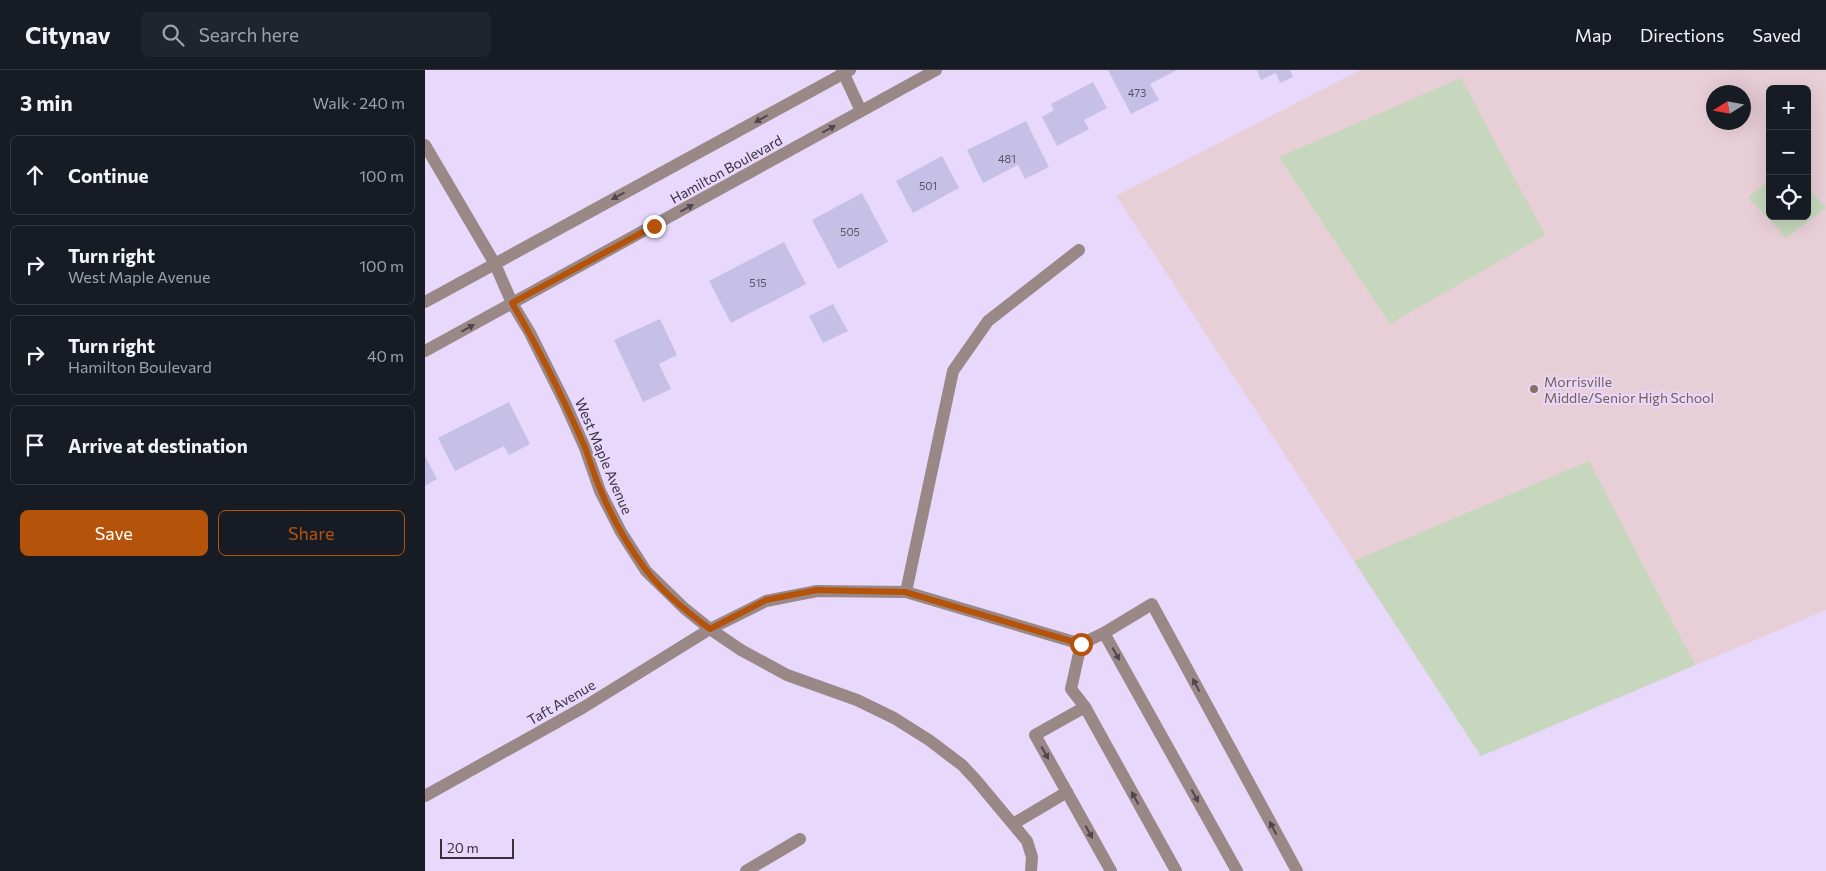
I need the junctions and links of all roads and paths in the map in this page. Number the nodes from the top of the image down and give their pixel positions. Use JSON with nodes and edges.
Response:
{"nodes":[{"id":1,"x":935,"y":70,"type":"edge"},
{"id":2,"x":845,"y":71,"type":"edge"},
{"id":3,"x":861,"y":111,"type":"junction"},
{"id":4,"x":425,"y":146,"type":"edge"},
{"id":5,"x":1079,"y":250,"type":"dead end"},
{"id":6,"x":495,"y":264,"type":"junction"},
{"id":7,"x":425,"y":302,"type":"edge"},
{"id":8,"x":512,"y":303,"type":"junction"},
{"id":9,"x":425,"y":352,"type":"edge"},
{"id":10,"x":905,"y":592,"type":"junction"},
{"id":11,"x":710,"y":629,"type":"junction"},
{"id":12,"x":1104,"y":632,"type":"junction"},
{"id":13,"x":1081,"y":644,"type":"junction"},
{"id":14,"x":1085,"y":707,"type":"junction"},
{"id":15,"x":1067,"y":792,"type":"junction"},
{"id":16,"x":425,"y":796,"type":"edge"},
{"id":17,"x":1013,"y":824,"type":"junction"},
{"id":18,"x":800,"y":839,"type":"dead end"},
{"id":19,"x":1034,"y":869,"type":"edge"},
{"id":20,"x":745,"y":871,"type":"edge"},
{"id":21,"x":1111,"y":871,"type":"edge"},
{"id":22,"x":1176,"y":871,"type":"edge"},
{"id":23,"x":1237,"y":871,"type":"edge"},
{"id":24,"x":1297,"y":871,"type":"edge"}],
"edges":[{"from":1,"to":3,"type":"street","name":"Hamilton Boulevard"},
{"from":2,"to":3,"type":"street"},
{"from":2,"to":6,"type":"street","name":"Hamilton Boulevard","one_way":true},
{"from":8,"to":3,"type":"street","name":"Hamilton Boulevard","one_way":true},
{"from":4,"to":6,"type":"street","name":"West Maple Avenue"},
{"from":5,"to":10,"type":"street"},
{"from":6,"to":7,"type":"street","name":"Hamilton Boulevard"},
{"from":6,"to":8,"type":"street","name":"West Maple Avenue"},
{"from":9,"to":8,"type":"street","name":"Hamilton Boulevard","one_way":true},
{"from":8,"to":11,"type":"street","name":"West Maple Avenue"},
{"from":10,"to":11,"type":"street","name":"Taft Avenue"},
{"from":10,"to":13,"type":"street","name":"Taft Avenue"},
{"from":11,"to":16,"type":"street","name":"Taft Avenue"},
{"from":11,"to":17,"type":"street","name":"West Maple Avenue"},
{"from":12,"to":13,"type":"street"},
{"from":12,"to":23,"type":"street","one_way":true},
{"from":24,"to":12,"type":"street","one_way":true},
{"from":13,"to":14,"type":"street"},
{"from":14,"to":15,"type":"street","one_way":true},
{"from":22,"to":14,"type":"street","one_way":true},
{"from":15,"to":17,"type":"street"},
{"from":15,"to":21,"type":"street","one_way":true},
{"from":17,"to":19,"type":"street","name":"West Maple Avenue"},
{"from":18,"to":20,"type":"street"}]}
